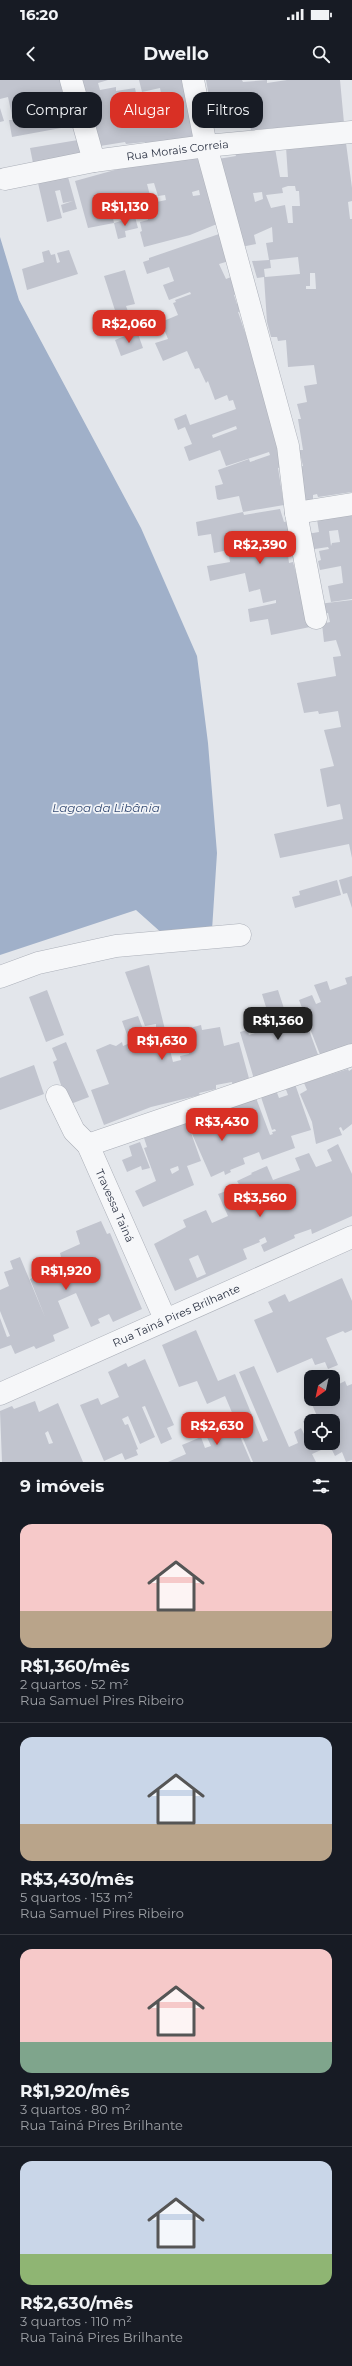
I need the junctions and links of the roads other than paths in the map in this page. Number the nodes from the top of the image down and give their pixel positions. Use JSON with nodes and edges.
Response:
{"nodes":[{"id":1,"x":71,"y":80,"type":"edge"},
{"id":2,"x":193,"y":80,"type":"edge"},
{"id":3,"x":352,"y":132,"type":"edge"},
{"id":4,"x":206,"y":146,"type":"junction"},
{"id":5,"x":94,"y":161,"type":"junction"},
{"id":6,"x":5,"y":179,"type":"dead end"},
{"id":7,"x":352,"y":504,"type":"edge"},
{"id":8,"x":296,"y":513,"type":"junction"},
{"id":9,"x":316,"y":618,"type":"dead end"},
{"id":10,"x":240,"y":935,"type":"dead end"},
{"id":11,"x":0,"y":977,"type":"edge"},
{"id":12,"x":352,"y":1054,"type":"edge"},
{"id":13,"x":57,"y":1096,"type":"dead end"},
{"id":14,"x":88,"y":1145,"type":"junction"},
{"id":15,"x":352,"y":1237,"type":"edge"},
{"id":16,"x":165,"y":1319,"type":"junction"},
{"id":17,"x":0,"y":1394,"type":"edge"}],
"edges":[{"from":1,"to":5,"type":"street"},
{"from":2,"to":4,"type":"street"},
{"from":3,"to":4,"type":"street","name":"Rua Morais Correia"},
{"from":4,"to":5,"type":"street","name":"Rua Morais Correia"},
{"from":4,"to":8,"type":"street"},
{"from":5,"to":6,"type":"street","name":"Rua Morais Correia"},
{"from":7,"to":8,"type":"street"},
{"from":8,"to":9,"type":"street"},
{"from":10,"to":11,"type":"street"},
{"from":12,"to":14,"type":"street"},
{"from":13,"to":14,"type":"street","name":"Travessa Tainá"},
{"from":14,"to":16,"type":"street","name":"Travessa Tainá"},
{"from":15,"to":16,"type":"street","name":"Rua Tainá Pires Brilhante"},
{"from":16,"to":17,"type":"street","name":"Rua Tainá Pires Brilhante"}]}
